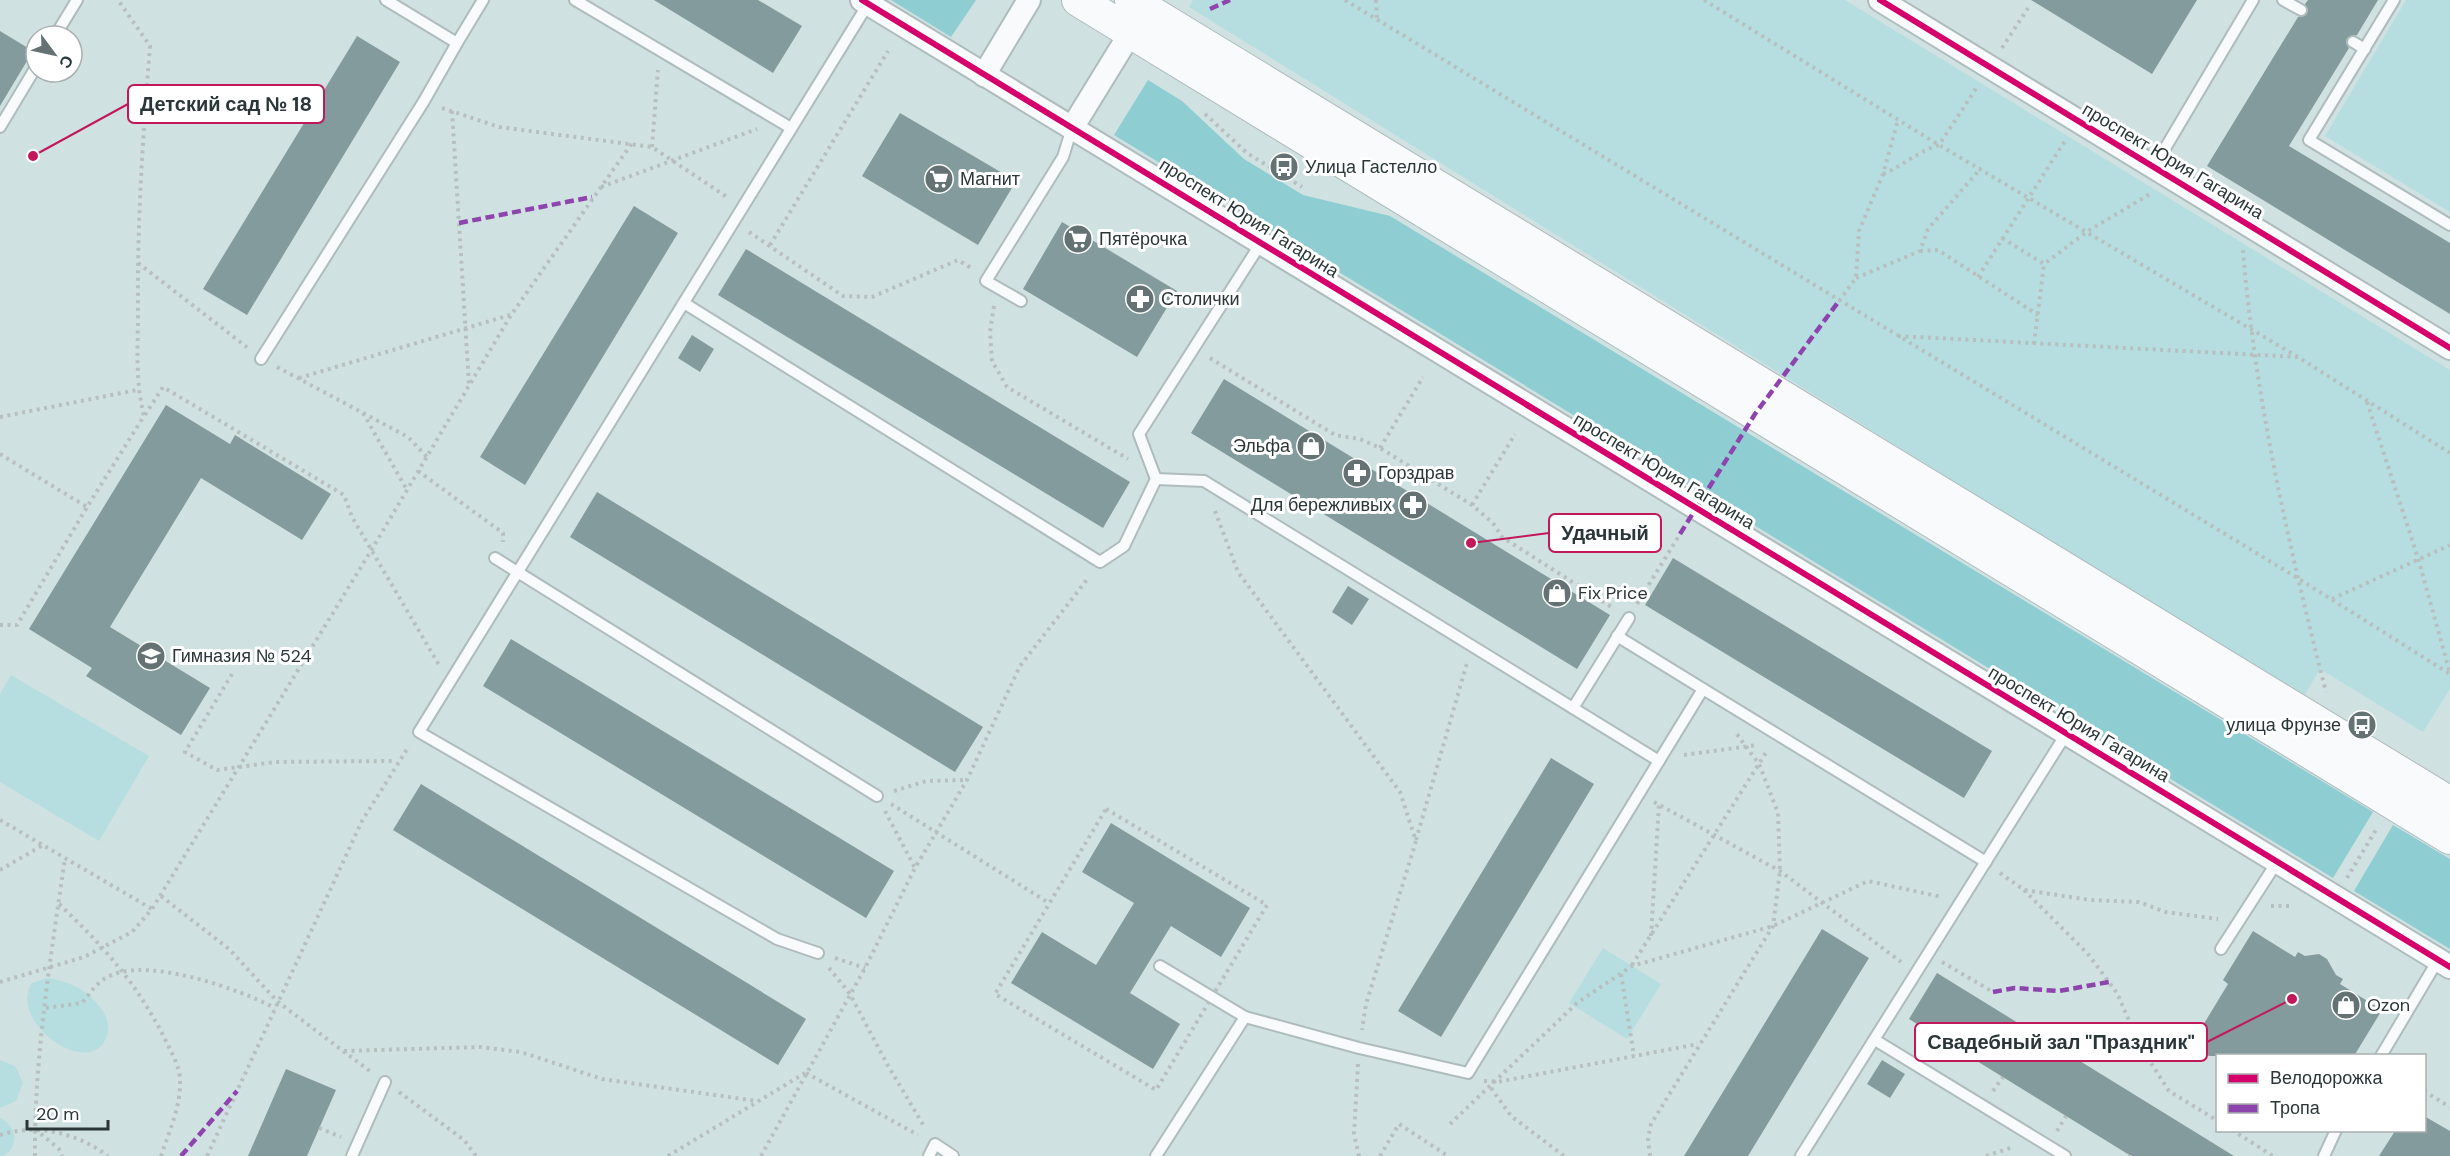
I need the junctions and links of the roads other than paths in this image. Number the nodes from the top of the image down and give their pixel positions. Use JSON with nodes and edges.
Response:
{"nodes":[{"id":1,"x":76,"y":0,"type":"edge"},
{"id":2,"x":386,"y":0,"type":"edge"},
{"id":3,"x":483,"y":0,"type":"edge"},
{"id":4,"x":575,"y":0,"type":"edge"},
{"id":5,"x":1029,"y":0,"type":"edge"},
{"id":6,"x":1078,"y":0,"type":"edge"},
{"id":7,"x":1880,"y":0,"type":"edge"},
{"id":8,"x":2253,"y":0,"type":"edge"},
{"id":9,"x":2283,"y":0,"type":"edge"},
{"id":10,"x":2394,"y":0,"type":"edge"},
{"id":11,"x":865,"y":2,"type":"edge"},
{"id":12,"x":1139,"y":10,"type":"edge"},
{"id":13,"x":2301,"y":10,"type":"dead end"},
{"id":14,"x":62,"y":24,"type":"edge"},
{"id":15,"x":2353,"y":42,"type":"dead end"},
{"id":16,"x":457,"y":43,"type":"junction"},
{"id":17,"x":2365,"y":49,"type":"junction"},
{"id":18,"x":984,"y":75,"type":"junction"},
{"id":19,"x":26,"y":84,"type":"edge"},
{"id":20,"x":0,"y":127,"type":"edge"},
{"id":21,"x":791,"y":128,"type":"junction"},
{"id":22,"x":1072,"y":128,"type":"junction"},
{"id":23,"x":2154,"y":167,"type":"junction"},
{"id":24,"x":2450,"y":225,"type":"edge"},
{"id":25,"x":1261,"y":243,"type":"junction"},
{"id":26,"x":1021,"y":301,"type":"dead end"},
{"id":27,"x":684,"y":303,"type":"junction"},
{"id":28,"x":2450,"y":348,"type":"edge"},
{"id":29,"x":261,"y":359,"type":"road end"},
{"id":30,"x":1156,"y":479,"type":"junction"},
{"id":31,"x":499,"y":561,"type":"road end"},
{"id":32,"x":518,"y":572,"type":"junction"},
{"id":33,"x":1629,"y":618,"type":"road end"},
{"id":34,"x":1617,"y":636,"type":"junction"},
{"id":35,"x":1703,"y":689,"type":"junction"},
{"id":36,"x":1573,"y":708,"type":"junction"},
{"id":37,"x":2066,"y":734,"type":"junction"},
{"id":38,"x":1659,"y":761,"type":"junction"},
{"id":39,"x":877,"y":796,"type":"road end"},
{"id":40,"x":2450,"y":803,"type":"edge"},
{"id":41,"x":2450,"y":838,"type":"edge"},
{"id":42,"x":1986,"y":862,"type":"junction"},
{"id":43,"x":2277,"y":862,"type":"junction"},
{"id":44,"x":2221,"y":949,"type":"dead end"},
{"id":45,"x":818,"y":953,"type":"road end"},
{"id":46,"x":2444,"y":964,"type":"edge"},
{"id":47,"x":1160,"y":966,"type":"dead end"},
{"id":48,"x":1245,"y":1017,"type":"junction"},
{"id":49,"x":1875,"y":1040,"type":"junction"},
{"id":50,"x":2382,"y":1054,"type":"edge"},
{"id":51,"x":385,"y":1082,"type":"dead end"},
{"id":52,"x":2336,"y":1132,"type":"edge"},
{"id":53,"x":352,"y":1156,"type":"edge"},
{"id":54,"x":929,"y":1156,"type":"edge"},
{"id":55,"x":953,"y":1156,"type":"edge"},
{"id":56,"x":1156,"y":1156,"type":"edge"},
{"id":57,"x":1802,"y":1156,"type":"edge"},
{"id":58,"x":2065,"y":1156,"type":"edge"},
{"id":59,"x":2324,"y":1156,"type":"edge"}],
"edges":[{"from":1,"to":14,"type":"lane"},
{"from":2,"to":16,"type":"lane"},
{"from":3,"to":16,"type":"lane"},
{"from":4,"to":21,"type":"lane"},
{"from":5,"to":18,"type":"street"},
{"from":6,"to":12,"type":"main road"},
{"from":7,"to":23,"type":"street","name":"проспект Юрия Гагарина"},
{"from":8,"to":23,"type":"lane"},
{"from":9,"to":13,"type":"lane"},
{"from":10,"to":17,"type":"lane"},
{"from":11,"to":18,"type":"street","name":"проспект Юрия Гагарина"},
{"from":11,"to":21,"type":"lane"},
{"from":12,"to":22,"type":"street"},
{"from":12,"to":40,"type":"main road"},
{"from":12,"to":41,"type":"main road"},
{"from":15,"to":17,"type":"lane"},
{"from":16,"to":29,"type":"lane"},
{"from":17,"to":24,"type":"lane"},
{"from":18,"to":22,"type":"street","name":"проспект Юрия Гагарина"},
{"from":19,"to":20,"type":"lane"},
{"from":21,"to":27,"type":"lane"},
{"from":22,"to":25,"type":"street","name":"проспект Юрия Гагарина"},
{"from":22,"to":26,"type":"lane"},
{"from":23,"to":28,"type":"street","name":"проспект Юрия Гагарина"},
{"from":25,"to":30,"type":"lane"},
{"from":25,"to":37,"type":"street","name":"проспект Юрия Гагарина"},
{"from":27,"to":30,"type":"lane"},
{"from":27,"to":32,"type":"lane"},
{"from":30,"to":36,"type":"lane"},
{"from":31,"to":32,"type":"lane"},
{"from":32,"to":39,"type":"lane"},
{"from":32,"to":45,"type":"lane"},
{"from":33,"to":34,"type":"lane"},
{"from":34,"to":35,"type":"lane"},
{"from":34,"to":36,"type":"lane"},
{"from":35,"to":38,"type":"lane"},
{"from":35,"to":42,"type":"lane"},
{"from":36,"to":38,"type":"lane"},
{"from":37,"to":42,"type":"lane"},
{"from":37,"to":43,"type":"street","name":"проспект Юрия Гагарина"},
{"from":38,"to":48,"type":"lane"},
{"from":42,"to":49,"type":"lane"},
{"from":43,"to":44,"type":"lane"},
{"from":43,"to":46,"type":"street","name":"проспект Юрия Гагарина"},
{"from":46,"to":50,"type":"lane"},
{"from":47,"to":48,"type":"lane"},
{"from":48,"to":56,"type":"lane"},
{"from":49,"to":57,"type":"lane"},
{"from":49,"to":58,"type":"lane"},
{"from":51,"to":53,"type":"lane"},
{"from":52,"to":59,"type":"lane"},
{"from":54,"to":55,"type":"lane"}]}
